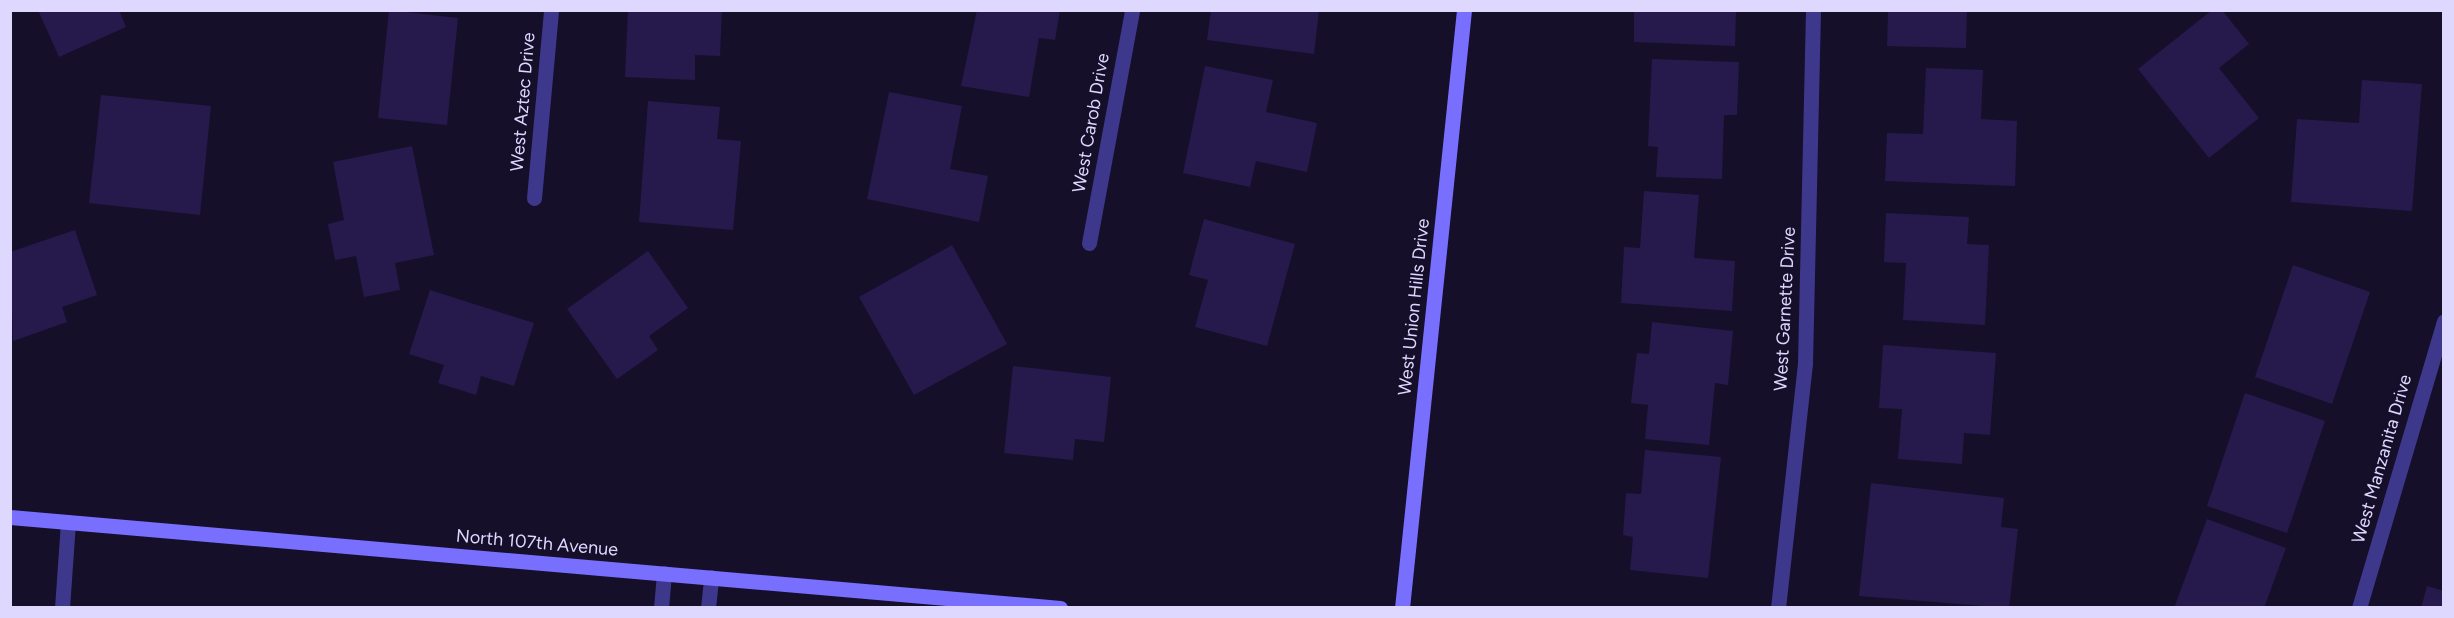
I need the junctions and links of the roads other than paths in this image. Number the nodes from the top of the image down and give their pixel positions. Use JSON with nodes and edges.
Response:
{"nodes":[{"id":1,"x":551,"y":10,"type":"edge"},
{"id":2,"x":1132,"y":10,"type":"edge"},
{"id":3,"x":1464,"y":10,"type":"edge"},
{"id":4,"x":1813,"y":10,"type":"edge"},
{"id":5,"x":534,"y":198,"type":"dead end"},
{"id":6,"x":1089,"y":243,"type":"dead end"},
{"id":7,"x":2444,"y":321,"type":"edge"},
{"id":8,"x":10,"y":517,"type":"edge"},
{"id":9,"x":68,"y":522,"type":"junction"},
{"id":10,"x":664,"y":573,"type":"junction"},
{"id":11,"x":711,"y":577,"type":"junction"},
{"id":12,"x":62,"y":608,"type":"edge"},
{"id":13,"x":661,"y":608,"type":"edge"},
{"id":14,"x":708,"y":608,"type":"edge"},
{"id":15,"x":1060,"y":608,"type":"edge"},
{"id":16,"x":1402,"y":608,"type":"edge"},
{"id":17,"x":1778,"y":608,"type":"edge"},
{"id":18,"x":2359,"y":608,"type":"edge"}],
"edges":[{"from":1,"to":5,"type":"street","name":"West Aztec Drive"},
{"from":2,"to":6,"type":"street","name":"West Carob Drive"},
{"from":3,"to":16,"type":"main road","name":"West Union Hills Drive"},
{"from":4,"to":17,"type":"street","name":"West Garnette Drive"},
{"from":7,"to":18,"type":"street","name":"West Manzanita Drive"},
{"from":8,"to":9,"type":"main road","name":"North 107th Avenue"},
{"from":9,"to":10,"type":"main road","name":"North 107th Avenue"},
{"from":9,"to":12,"type":"street"},
{"from":10,"to":11,"type":"main road","name":"North 107th Avenue"},
{"from":10,"to":13,"type":"street"},
{"from":11,"to":14,"type":"street"},
{"from":11,"to":15,"type":"main road","name":"North 107th Avenue"}]}
